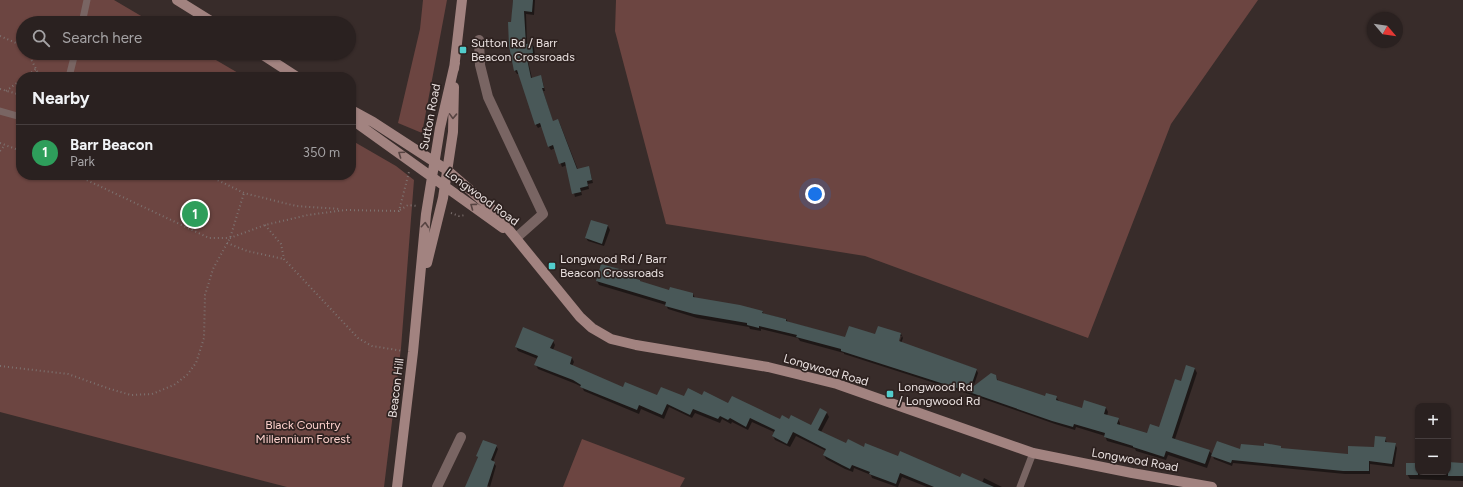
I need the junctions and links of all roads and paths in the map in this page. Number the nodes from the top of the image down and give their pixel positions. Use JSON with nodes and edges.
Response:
{"nodes":[{"id":1,"x":87,"y":0,"type":"edge"},
{"id":2,"x":177,"y":0,"type":"edge"},
{"id":3,"x":462,"y":0,"type":"edge"},
{"id":4,"x":84,"y":16,"type":"edge"},
{"id":5,"x":203,"y":16,"type":"edge"},
{"id":6,"x":0,"y":36,"type":"edge"},
{"id":7,"x":479,"y":40,"type":"dead end"},
{"id":8,"x":16,"y":43,"type":"edge"},
{"id":9,"x":32,"y":60,"type":"edge"},
{"id":10,"x":73,"y":60,"type":"edge"},
{"id":11,"x":271,"y":60,"type":"edge"},
{"id":12,"x":454,"y":63,"type":"junction"},
{"id":13,"x":36,"y":69,"type":"junction"},
{"id":14,"x":32,"y":72,"type":"edge"},
{"id":15,"x":38,"y":72,"type":"edge"},
{"id":16,"x":70,"y":72,"type":"edge"},
{"id":17,"x":289,"y":72,"type":"edge"},
{"id":18,"x":16,"y":84,"type":"edge"},
{"id":19,"x":0,"y":89,"type":"edge"},
{"id":20,"x":6,"y":91,"type":"junction"},
{"id":21,"x":16,"y":94,"type":"edge"},
{"id":22,"x":0,"y":110,"type":"edge"},
{"id":23,"x":356,"y":113,"type":"edge"},
{"id":24,"x":16,"y":115,"type":"edge"},
{"id":25,"x":356,"y":122,"type":"edge"},
{"id":26,"x":0,"y":140,"type":"edge"},
{"id":27,"x":0,"y":143,"type":"edge"},
{"id":28,"x":5,"y":145,"type":"junction"},
{"id":29,"x":16,"y":149,"type":"edge"},
{"id":30,"x":0,"y":151,"type":"edge"},
{"id":31,"x":435,"y":162,"type":"junction"},
{"id":32,"x":410,"y":168,"type":"dead end"},
{"id":33,"x":447,"y":170,"type":"junction"},
{"id":34,"x":432,"y":176,"type":"junction"},
{"id":35,"x":87,"y":180,"type":"edge"},
{"id":36,"x":217,"y":180,"type":"edge"},
{"id":37,"x":445,"y":186,"type":"junction"},
{"id":38,"x":244,"y":193,"type":"junction"},
{"id":39,"x":417,"y":206,"type":"dead end"},
{"id":40,"x":346,"y":210,"type":"junction"},
{"id":41,"x":399,"y":211,"type":"junction"},
{"id":42,"x":451,"y":213,"type":"dead end"},
{"id":43,"x":469,"y":214,"type":"dead end"},
{"id":44,"x":266,"y":225,"type":"junction"},
{"id":45,"x":230,"y":238,"type":"junction"},
{"id":46,"x":516,"y":238,"type":"junction"},
{"id":47,"x":227,"y":244,"type":"junction"},
{"id":48,"x":284,"y":259,"type":"junction"},
{"id":49,"x":419,"y":292,"type":"junction"},
{"id":50,"x":414,"y":352,"type":"junction"},
{"id":51,"x":0,"y":366,"type":"edge"},
{"id":52,"x":461,"y":438,"type":"dead end"},
{"id":53,"x":1033,"y":453,"type":"junction"},
{"id":54,"x":397,"y":487,"type":"edge"},
{"id":55,"x":437,"y":487,"type":"edge"},
{"id":56,"x":1020,"y":487,"type":"edge"},
{"id":57,"x":1212,"y":487,"type":"edge"}],
"edges":[{"from":1,"to":4,"type":"lane"},
{"from":2,"to":5,"type":"main road"},
{"from":3,"to":12,"type":"main road","name":"Sutton Road"},
{"from":6,"to":8,"type":"path"},
{"from":7,"to":46,"type":"street"},
{"from":9,"to":13,"type":"path"},
{"from":10,"to":16,"type":"lane"},
{"from":11,"to":17,"type":"main road"},
{"from":12,"to":31,"type":"main road","name":"Sutton Road"},
{"from":12,"to":33,"type":"main road","name":"Sutton Road","one_way":true},
{"from":13,"to":14,"type":"path"},
{"from":13,"to":15,"type":"path"},
{"from":18,"to":20,"type":"path"},
{"from":19,"to":20,"type":"path"},
{"from":20,"to":21,"type":"path"},
{"from":22,"to":24,"type":"lane"},
{"from":23,"to":31,"type":"main road","name":"Longwood Road"},
{"from":34,"to":25,"type":"main road","name":"Longwood Road","one_way":true},
{"from":26,"to":27,"type":"path"},
{"from":27,"to":28,"type":"path"},
{"from":28,"to":29,"type":"path"},
{"from":28,"to":30,"type":"path"},
{"from":31,"to":33,"type":"main road","name":"Longwood Road"},
{"from":31,"to":34,"type":"main road","name":"Sutton Road"},
{"from":32,"to":41,"type":"path"},
{"from":33,"to":37,"type":"main road","name":"Beacon Hill"},
{"from":33,"to":46,"type":"main road","name":"Longwood Road"},
{"from":34,"to":37,"type":"main road","name":"Longwood Road"},
{"from":49,"to":34,"type":"main road","name":"Beacon Hill","one_way":true},
{"from":35,"to":45,"type":"path"},
{"from":36,"to":38,"type":"path"},
{"from":46,"to":37,"type":"main road","name":"Longwood Road","one_way":true},
{"from":37,"to":49,"type":"main road","name":"Beacon Hill"},
{"from":38,"to":40,"type":"path"},
{"from":38,"to":45,"type":"path"},
{"from":39,"to":41,"type":"path"},
{"from":40,"to":41,"type":"path"},
{"from":40,"to":44,"type":"path"},
{"from":42,"to":43,"type":"path"},
{"from":44,"to":45,"type":"path"},
{"from":44,"to":48,"type":"path"},
{"from":45,"to":47,"type":"path"},
{"from":46,"to":53,"type":"main road","name":"Longwood Road"},
{"from":47,"to":48,"type":"path"},
{"from":47,"to":51,"type":"path"},
{"from":48,"to":50,"type":"path"},
{"from":49,"to":50,"type":"main road","name":"Beacon Hill"},
{"from":50,"to":54,"type":"main road","name":"Beacon Hill"},
{"from":52,"to":55,"type":"street"},
{"from":53,"to":56,"type":"lane"},
{"from":53,"to":57,"type":"main road","name":"Longwood Road"}]}
